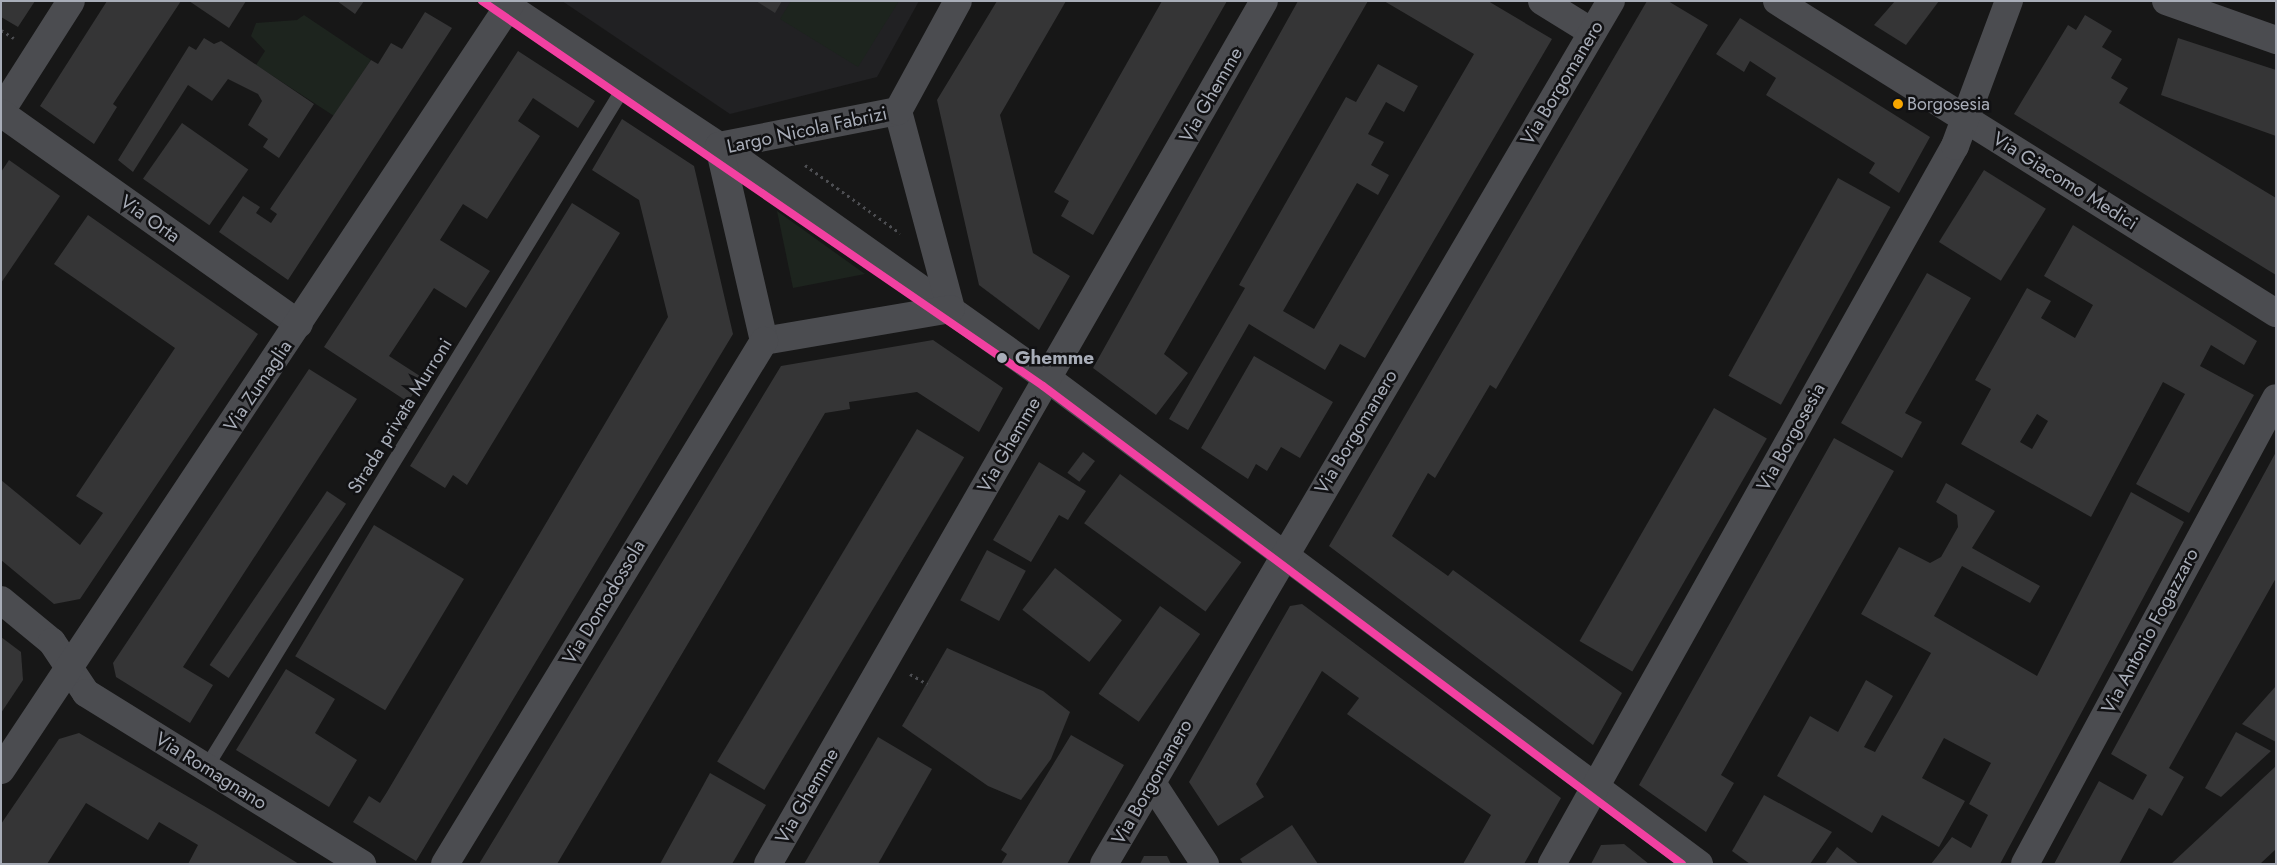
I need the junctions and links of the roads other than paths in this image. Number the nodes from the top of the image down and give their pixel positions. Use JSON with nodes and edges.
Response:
{"nodes":[{"id":1,"x":71,"y":1,"type":"edge"},
{"id":2,"x":958,"y":1,"type":"edge"},
{"id":3,"x":1264,"y":1,"type":"edge"},
{"id":4,"x":1542,"y":1,"type":"edge"},
{"id":5,"x":1610,"y":1,"type":"edge"},
{"id":6,"x":1777,"y":1,"type":"edge"},
{"id":7,"x":2009,"y":1,"type":"edge"},
{"id":8,"x":2166,"y":1,"type":"edge"},
{"id":9,"x":507,"y":3,"type":"edge"},
{"id":10,"x":1592,"y":32,"type":"junction"},
{"id":11,"x":2276,"y":40,"type":"edge"},
{"id":12,"x":626,"y":84,"type":"junction"},
{"id":13,"x":898,"y":111,"type":"junction"},
{"id":14,"x":1,"y":112,"type":"edge"},
{"id":15,"x":1966,"y":118,"type":"junction"},
{"id":16,"x":719,"y":146,"type":"junction"},
{"id":17,"x":951,"y":309,"type":"junction"},
{"id":18,"x":2276,"y":313,"type":"edge"},
{"id":19,"x":299,"y":324,"type":"junction"},
{"id":20,"x":764,"y":340,"type":"junction"},
{"id":21,"x":1048,"y":378,"type":"junction"},
{"id":22,"x":2276,"y":398,"type":"edge"},
{"id":23,"x":1284,"y":553,"type":"junction"},
{"id":24,"x":1,"y":600,"type":"edge"},
{"id":25,"x":70,"y":669,"type":"junction"},
{"id":26,"x":206,"y":768,"type":"junction"},
{"id":27,"x":1,"y":770,"type":"edge"},
{"id":28,"x":1152,"y":783,"type":"junction"},
{"id":29,"x":1596,"y":785,"type":"junction"},
{"id":30,"x":362,"y":864,"type":"edge"},
{"id":31,"x":445,"y":864,"type":"edge"},
{"id":32,"x":768,"y":864,"type":"edge"},
{"id":33,"x":1104,"y":864,"type":"edge"},
{"id":34,"x":1205,"y":864,"type":"edge"},
{"id":35,"x":1552,"y":864,"type":"edge"},
{"id":36,"x":1699,"y":864,"type":"edge"},
{"id":37,"x":2025,"y":864,"type":"edge"}],
"edges":[{"from":1,"to":14,"type":"street"},
{"from":2,"to":13,"type":"street"},
{"from":3,"to":21,"type":"street","name":"Via Ghemme"},
{"from":4,"to":10,"type":"street"},
{"from":5,"to":10,"type":"street","name":"Via Borgomanero"},
{"from":6,"to":15,"type":"street","name":"Via Giacomo Medici"},
{"from":7,"to":15,"type":"street","name":"Via Borgosesia"},
{"from":8,"to":11,"type":"street"},
{"from":9,"to":12,"type":"street"},
{"from":9,"to":19,"type":"street","name":"Via Zumaglia"},
{"from":10,"to":23,"type":"street","name":"Via Borgomanero"},
{"from":12,"to":16,"type":"street"},
{"from":12,"to":26,"type":"lane","name":"Strada privata Murroni"},
{"from":13,"to":16,"type":"street","name":"Largo Nicola Fabrizi"},
{"from":13,"to":17,"type":"street","name":"Largo Nicola Fabrizi"},
{"from":14,"to":19,"type":"street","name":"Via Orta"},
{"from":15,"to":18,"type":"street","name":"Via Giacomo Medici"},
{"from":15,"to":29,"type":"street","name":"Via Borgosesia"},
{"from":16,"to":17,"type":"street"},
{"from":16,"to":20,"type":"street","name":"Largo Nicola Fabrizi"},
{"from":17,"to":20,"type":"street"},
{"from":17,"to":21,"type":"street"},
{"from":19,"to":25,"type":"street","name":"Via Zumaglia"},
{"from":20,"to":31,"type":"street","name":"Via Domodossola"},
{"from":21,"to":23,"type":"street"},
{"from":21,"to":32,"type":"street","name":"Via Ghemme"},
{"from":22,"to":37,"type":"street","name":"Via Antonio Fogazzaro"},
{"from":23,"to":28,"type":"street","name":"Via Borgomanero"},
{"from":23,"to":29,"type":"street"},
{"from":24,"to":25,"type":"street","name":"Via Romagnano"},
{"from":25,"to":26,"type":"street","name":"Via Romagnano"},
{"from":25,"to":27,"type":"street","name":"Via Zumaglia"},
{"from":26,"to":30,"type":"street","name":"Via Romagnano"},
{"from":28,"to":33,"type":"street","name":"Via Borgomanero"},
{"from":28,"to":34,"type":"street"},
{"from":29,"to":35,"type":"street","name":"Via Borgosesia"},
{"from":29,"to":36,"type":"street"}]}
